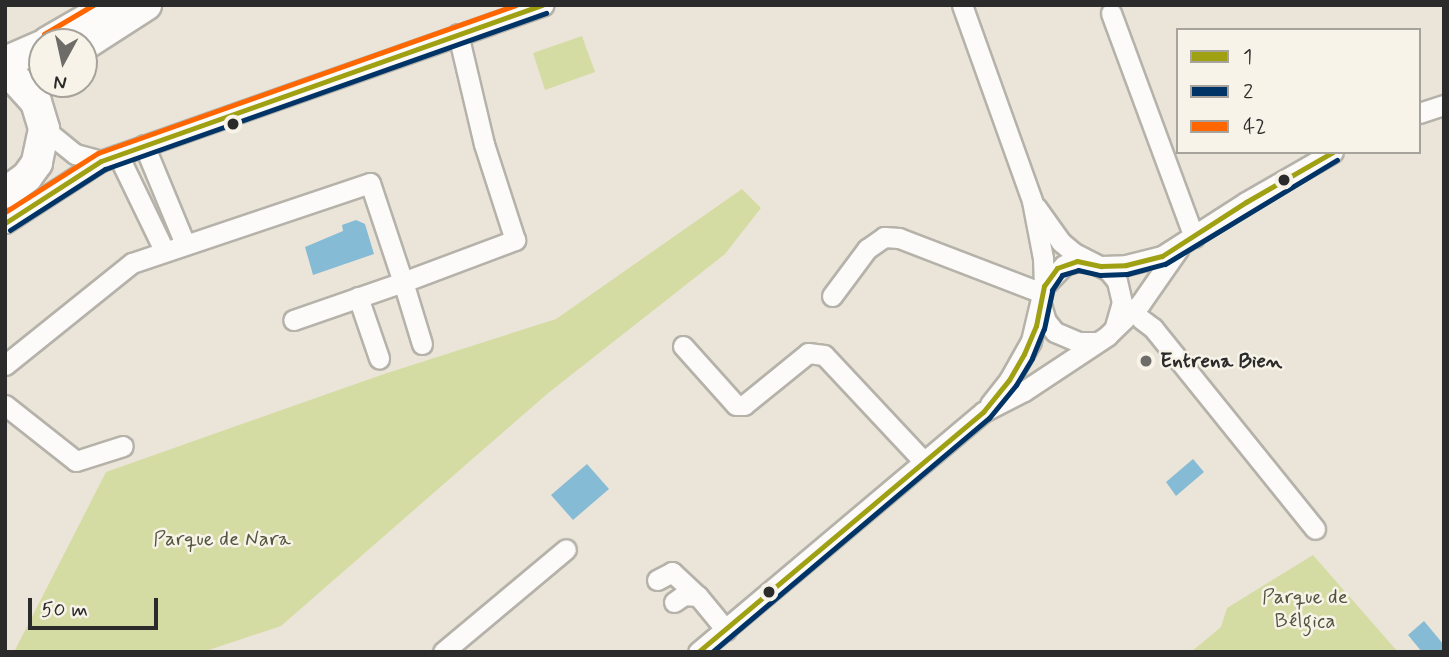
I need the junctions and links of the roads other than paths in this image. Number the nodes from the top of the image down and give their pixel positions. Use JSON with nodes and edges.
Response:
{"nodes":[{"id":1,"x":111,"y":5,"type":"edge"},
{"id":2,"x":146,"y":5,"type":"edge"},
{"id":3,"x":544,"y":5,"type":"edge"},
{"id":4,"x":962,"y":5,"type":"edge"},
{"id":5,"x":1111,"y":13,"type":"dead end"},
{"id":6,"x":72,"y":28,"type":"edge"},
{"id":7,"x":458,"y":34,"type":"junction"},
{"id":8,"x":98,"y":36,"type":"edge"},
{"id":9,"x":28,"y":52,"type":"edge"},
{"id":10,"x":5,"y":62,"type":"edge"},
{"id":11,"x":5,"y":76,"type":"edge"},
{"id":12,"x":1444,"y":104,"type":"edge"},
{"id":13,"x":42,"y":105,"type":"edge"},
{"id":14,"x":1421,"y":112,"type":"edge"},
{"id":15,"x":144,"y":145,"type":"junction"},
{"id":16,"x":1330,"y":154,"type":"edge"},
{"id":17,"x":101,"y":163,"type":"junction"},
{"id":18,"x":13,"y":190,"type":"edge"},
{"id":19,"x":1032,"y":201,"type":"junction"},
{"id":20,"x":5,"y":223,"type":"edge"},
{"id":21,"x":1187,"y":242,"type":"junction"},
{"id":22,"x":185,"y":244,"type":"junction"},
{"id":23,"x":164,"y":250,"type":"junction"},
{"id":24,"x":1096,"y":264,"type":"junction"},
{"id":25,"x":403,"y":282,"type":"junction"},
{"id":26,"x":1042,"y":294,"type":"junction"},
{"id":27,"x":832,"y":296,"type":"dead end"},
{"id":28,"x":358,"y":297,"type":"junction"},
{"id":29,"x":1141,"y":319,"type":"dead end"},
{"id":30,"x":293,"y":320,"type":"dead end"},
{"id":31,"x":1115,"y":328,"type":"junction"},
{"id":32,"x":1097,"y":342,"type":"junction"},
{"id":33,"x":422,"y":344,"type":"dead end"},
{"id":34,"x":683,"y":346,"type":"dead end"},
{"id":35,"x":379,"y":358,"type":"dead end"},
{"id":36,"x":5,"y":365,"type":"edge"},
{"id":37,"x":5,"y":405,"type":"edge"},
{"id":38,"x":983,"y":412,"type":"junction"},
{"id":39,"x":123,"y":446,"type":"dead end"},
{"id":40,"x":924,"y":462,"type":"junction"},
{"id":41,"x":1315,"y":529,"type":"dead end"},
{"id":42,"x":565,"y":549,"type":"dead end"},
{"id":43,"x":657,"y":580,"type":"dead end"},
{"id":44,"x":698,"y":596,"type":"junction"},
{"id":45,"x":674,"y":602,"type":"dead end"},
{"id":46,"x":726,"y":630,"type":"junction"},
{"id":47,"x":443,"y":652,"type":"edge"},
{"id":48,"x":698,"y":652,"type":"edge"}],
"edges":[{"from":1,"to":6,"type":"main road"},
{"from":2,"to":8,"type":"main road"},
{"from":3,"to":7,"type":"street"},
{"from":4,"to":19,"type":"street"},
{"from":5,"to":21,"type":"street"},
{"from":7,"to":15,"type":"street"},
{"from":7,"to":25,"type":"street"},
{"from":9,"to":10,"type":"main road"},
{"from":11,"to":13,"type":"main road"},
{"from":12,"to":14,"type":"street"},
{"from":13,"to":17,"type":"street"},
{"from":13,"to":18,"type":"main road"},
{"from":15,"to":17,"type":"street"},
{"from":15,"to":22,"type":"street"},
{"from":16,"to":21,"type":"street"},
{"from":17,"to":18,"type":"street"},
{"from":17,"to":20,"type":"street"},
{"from":17,"to":23,"type":"street"},
{"from":19,"to":24,"type":"street"},
{"from":19,"to":26,"type":"street"},
{"from":21,"to":24,"type":"street"},
{"from":21,"to":31,"type":"street"},
{"from":22,"to":23,"type":"street"},
{"from":22,"to":25,"type":"street"},
{"from":23,"to":36,"type":"street"},
{"from":24,"to":26,"type":"street"},
{"from":24,"to":31,"type":"street"},
{"from":25,"to":28,"type":"street"},
{"from":25,"to":33,"type":"street"},
{"from":26,"to":27,"type":"street"},
{"from":26,"to":32,"type":"street"},
{"from":26,"to":38,"type":"street"},
{"from":28,"to":30,"type":"street"},
{"from":28,"to":35,"type":"street"},
{"from":29,"to":41,"type":"street"},
{"from":31,"to":32,"type":"street"},
{"from":32,"to":38,"type":"street"},
{"from":34,"to":40,"type":"street"},
{"from":37,"to":39,"type":"street"},
{"from":38,"to":40,"type":"street"},
{"from":40,"to":46,"type":"street"},
{"from":42,"to":47,"type":"street"},
{"from":43,"to":44,"type":"street"},
{"from":44,"to":45,"type":"street"},
{"from":44,"to":46,"type":"street"},
{"from":46,"to":48,"type":"street"}]}
